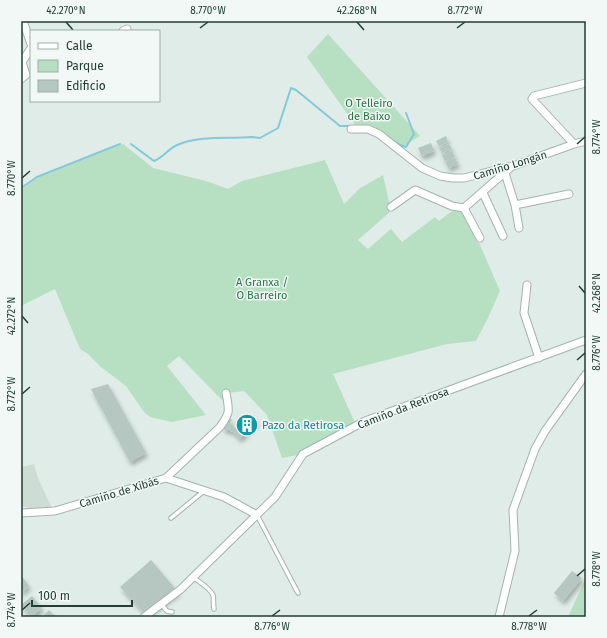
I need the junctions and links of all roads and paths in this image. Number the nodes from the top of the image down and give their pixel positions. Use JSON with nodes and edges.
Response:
{"nodes":[{"id":1,"x":23,"y":21,"type":"edge"},
{"id":2,"x":30,"y":43,"type":"edge"},
{"id":3,"x":30,"y":50,"type":"edge"},
{"id":4,"x":21,"y":79,"type":"edge"},
{"id":5,"x":586,"y":83,"type":"edge"},
{"id":6,"x":351,"y":130,"type":"dead end"},
{"id":7,"x":586,"y":141,"type":"edge"},
{"id":8,"x":574,"y":144,"type":"junction"},
{"id":9,"x":513,"y":166,"type":"junction"},
{"id":10,"x":505,"y":173,"type":"junction"},
{"id":11,"x":483,"y":193,"type":"junction"},
{"id":12,"x":570,"y":194,"type":"dead end"},
{"id":13,"x":515,"y":205,"type":"junction"},
{"id":14,"x":391,"y":207,"type":"dead end"},
{"id":15,"x":464,"y":208,"type":"junction"},
{"id":16,"x":520,"y":228,"type":"dead end"},
{"id":17,"x":503,"y":236,"type":"dead end"},
{"id":18,"x":480,"y":238,"type":"dead end"},
{"id":19,"x":527,"y":285,"type":"dead end"},
{"id":20,"x":586,"y":340,"type":"edge"},
{"id":21,"x":539,"y":358,"type":"junction"},
{"id":22,"x":586,"y":374,"type":"edge"},
{"id":23,"x":226,"y":393,"type":"dead end"},
{"id":24,"x":166,"y":478,"type":"junction"},
{"id":25,"x":205,"y":490,"type":"junction"},
{"id":26,"x":21,"y":514,"type":"edge"},
{"id":27,"x":257,"y":515,"type":"junction"},
{"id":28,"x":171,"y":518,"type":"dead end"},
{"id":29,"x":193,"y":577,"type":"junction"},
{"id":30,"x":298,"y":593,"type":"dead end"},
{"id":31,"x":161,"y":604,"type":"junction"},
{"id":32,"x":214,"y":609,"type":"dead end"},
{"id":33,"x":172,"y":612,"type":"dead end"},
{"id":34,"x":144,"y":617,"type":"edge"},
{"id":35,"x":499,"y":617,"type":"edge"}],
"edges":[{"from":1,"to":2,"type":"street"},
{"from":3,"to":4,"type":"street"},
{"from":5,"to":8,"type":"street"},
{"from":6,"to":9,"type":"street","name":"Camiño Longán"},
{"from":7,"to":8,"type":"street","name":"Camiño Longán"},
{"from":8,"to":9,"type":"street","name":"Camiño Longán"},
{"from":9,"to":10,"type":"street"},
{"from":10,"to":11,"type":"street"},
{"from":10,"to":13,"type":"street"},
{"from":11,"to":15,"type":"street"},
{"from":11,"to":17,"type":"street"},
{"from":12,"to":13,"type":"street"},
{"from":13,"to":16,"type":"street"},
{"from":14,"to":15,"type":"street"},
{"from":15,"to":18,"type":"street"},
{"from":19,"to":21,"type":"street"},
{"from":20,"to":21,"type":"street","name":"Camiño da Retirosa"},
{"from":21,"to":27,"type":"street","name":"Camiño da Retirosa"},
{"from":22,"to":35,"type":"street"},
{"from":23,"to":24,"type":"street"},
{"from":24,"to":25,"type":"street","name":"Camiño de Xibás"},
{"from":24,"to":26,"type":"street","name":"Camiño de Xibás"},
{"from":25,"to":27,"type":"street","name":"Camiño de Xibás"},
{"from":25,"to":28,"type":"lane"},
{"from":27,"to":29,"type":"street","name":"Camiño da Retirosa"},
{"from":27,"to":30,"type":"lane"},
{"from":29,"to":31,"type":"street","name":"Camiño da Retirosa"},
{"from":29,"to":32,"type":"lane"},
{"from":31,"to":33,"type":"lane"},
{"from":31,"to":34,"type":"street","name":"Camiño da Retirosa"}]}
